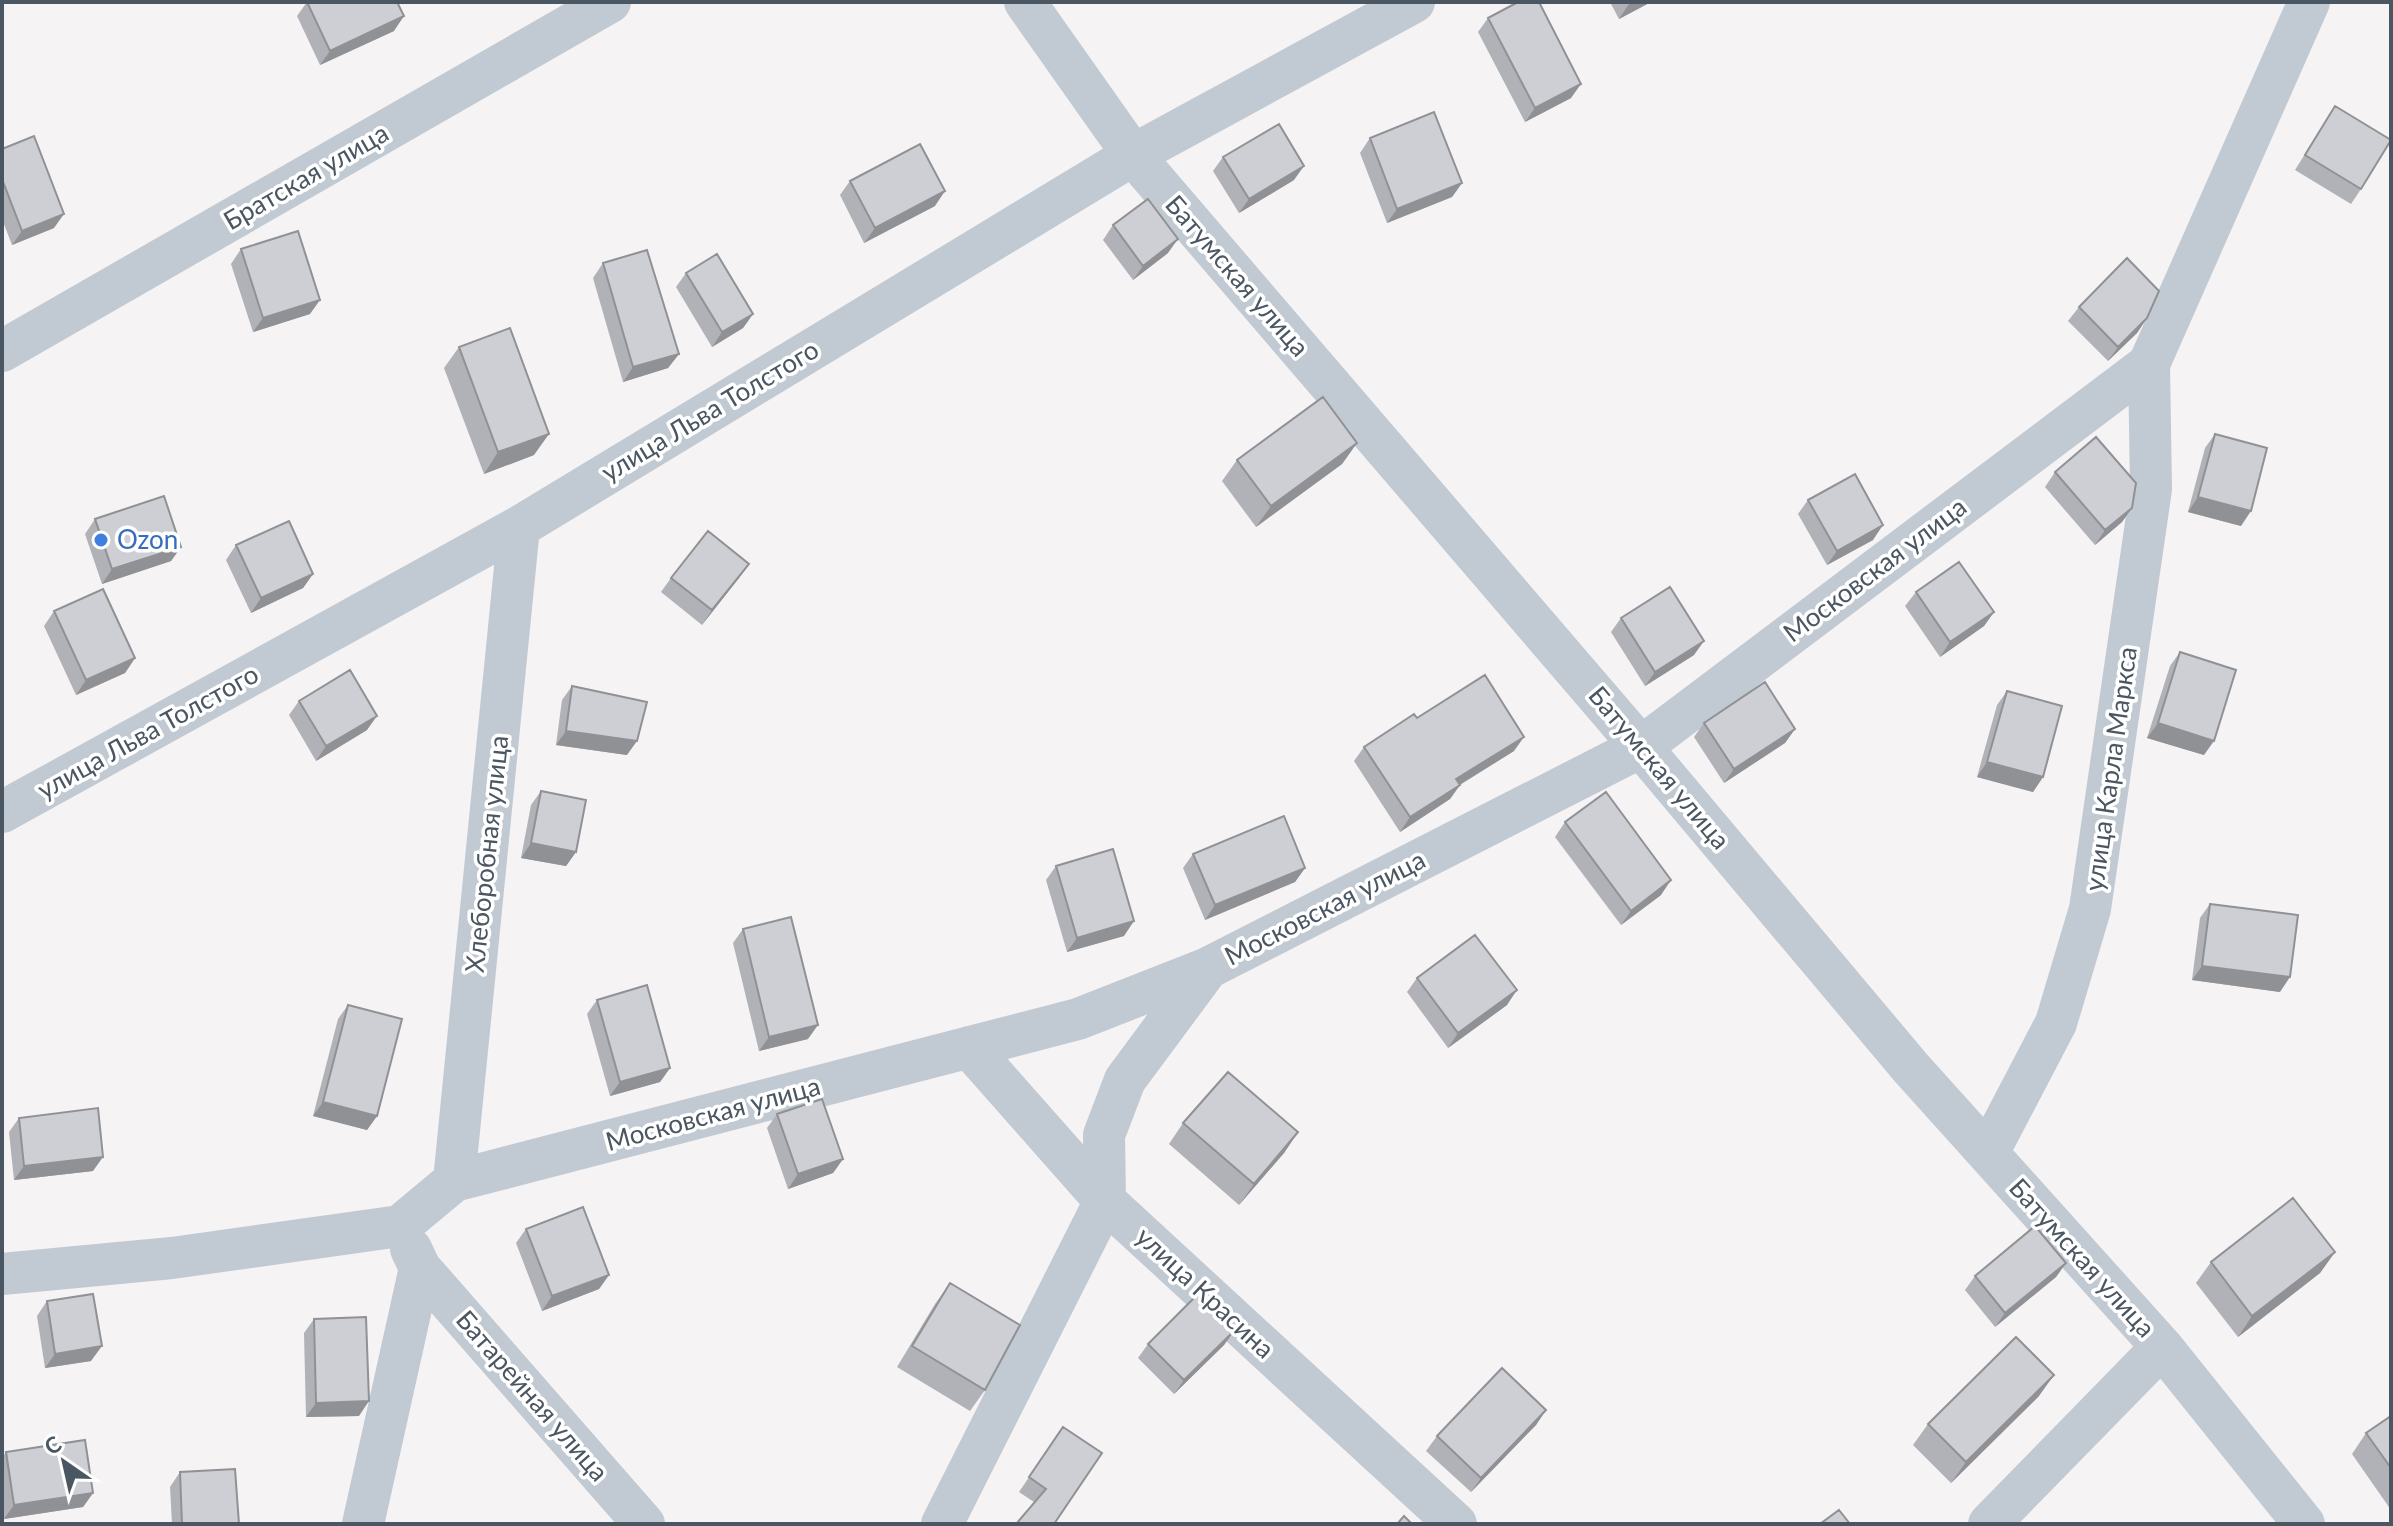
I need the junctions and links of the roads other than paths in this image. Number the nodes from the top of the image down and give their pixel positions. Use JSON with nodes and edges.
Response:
{"nodes":[{"id":1,"x":610,"y":2,"type":"edge"},
{"id":2,"x":1025,"y":2,"type":"edge"},
{"id":3,"x":1414,"y":2,"type":"edge"},
{"id":4,"x":2309,"y":2,"type":"edge"},
{"id":5,"x":1133,"y":155,"type":"junction"},
{"id":6,"x":2,"y":351,"type":"edge"},
{"id":7,"x":2149,"y":364,"type":"junction"},
{"id":8,"x":519,"y":527,"type":"junction"},
{"id":9,"x":1641,"y":747,"type":"junction"},
{"id":10,"x":2,"y":812,"type":"edge"},
{"id":11,"x":1208,"y":968,"type":"junction"},
{"id":12,"x":969,"y":1047,"type":"junction"},
{"id":13,"x":1988,"y":1153,"type":"junction"},
{"id":14,"x":454,"y":1181,"type":"junction"},
{"id":15,"x":1105,"y":1201,"type":"junction"},
{"id":16,"x":400,"y":1226,"type":"junction"},
{"id":17,"x":420,"y":1268,"type":"junction"},
{"id":18,"x":2,"y":1274,"type":"edge"},
{"id":19,"x":2162,"y":1347,"type":"junction"},
{"id":20,"x":363,"y":1524,"type":"edge"},
{"id":21,"x":644,"y":1524,"type":"edge"},
{"id":22,"x":942,"y":1524,"type":"edge"},
{"id":23,"x":1456,"y":1524,"type":"edge"},
{"id":24,"x":1989,"y":1524,"type":"edge"},
{"id":25,"x":2304,"y":1524,"type":"edge"}],
"edges":[{"from":1,"to":6,"type":"street","name":"Братская улица"},
{"from":2,"to":5,"type":"street","name":"Батумская улица"},
{"from":3,"to":5,"type":"street","name":"улица Льва Толстого"},
{"from":4,"to":7,"type":"street","name":"Московская улица"},
{"from":5,"to":8,"type":"street","name":"улица Льва Толстого"},
{"from":5,"to":9,"type":"street","name":"Батумская улица"},
{"from":7,"to":9,"type":"street","name":"Московская улица"},
{"from":7,"to":13,"type":"street","name":"улица Карла Маркса"},
{"from":8,"to":10,"type":"street","name":"улица Льва Толстого"},
{"from":8,"to":14,"type":"street","name":"Хлеборобная улица"},
{"from":9,"to":11,"type":"street","name":"Московская улица"},
{"from":9,"to":13,"type":"street","name":"Батумская улица"},
{"from":11,"to":12,"type":"street","name":"Московская улица"},
{"from":11,"to":15,"type":"street"},
{"from":12,"to":14,"type":"street","name":"Московская улица"},
{"from":12,"to":15,"type":"street","name":"улица Красина"},
{"from":13,"to":19,"type":"street","name":"Батумская улица"},
{"from":14,"to":16,"type":"street","name":"Московская улица"},
{"from":15,"to":22,"type":"street"},
{"from":15,"to":23,"type":"street","name":"улица Красина"},
{"from":16,"to":17,"type":"street"},
{"from":16,"to":18,"type":"street"},
{"from":17,"to":20,"type":"street"},
{"from":17,"to":21,"type":"street","name":"Батарейная улица"},
{"from":19,"to":24,"type":"street"},
{"from":19,"to":25,"type":"street","name":"Батумская улица"}]}
